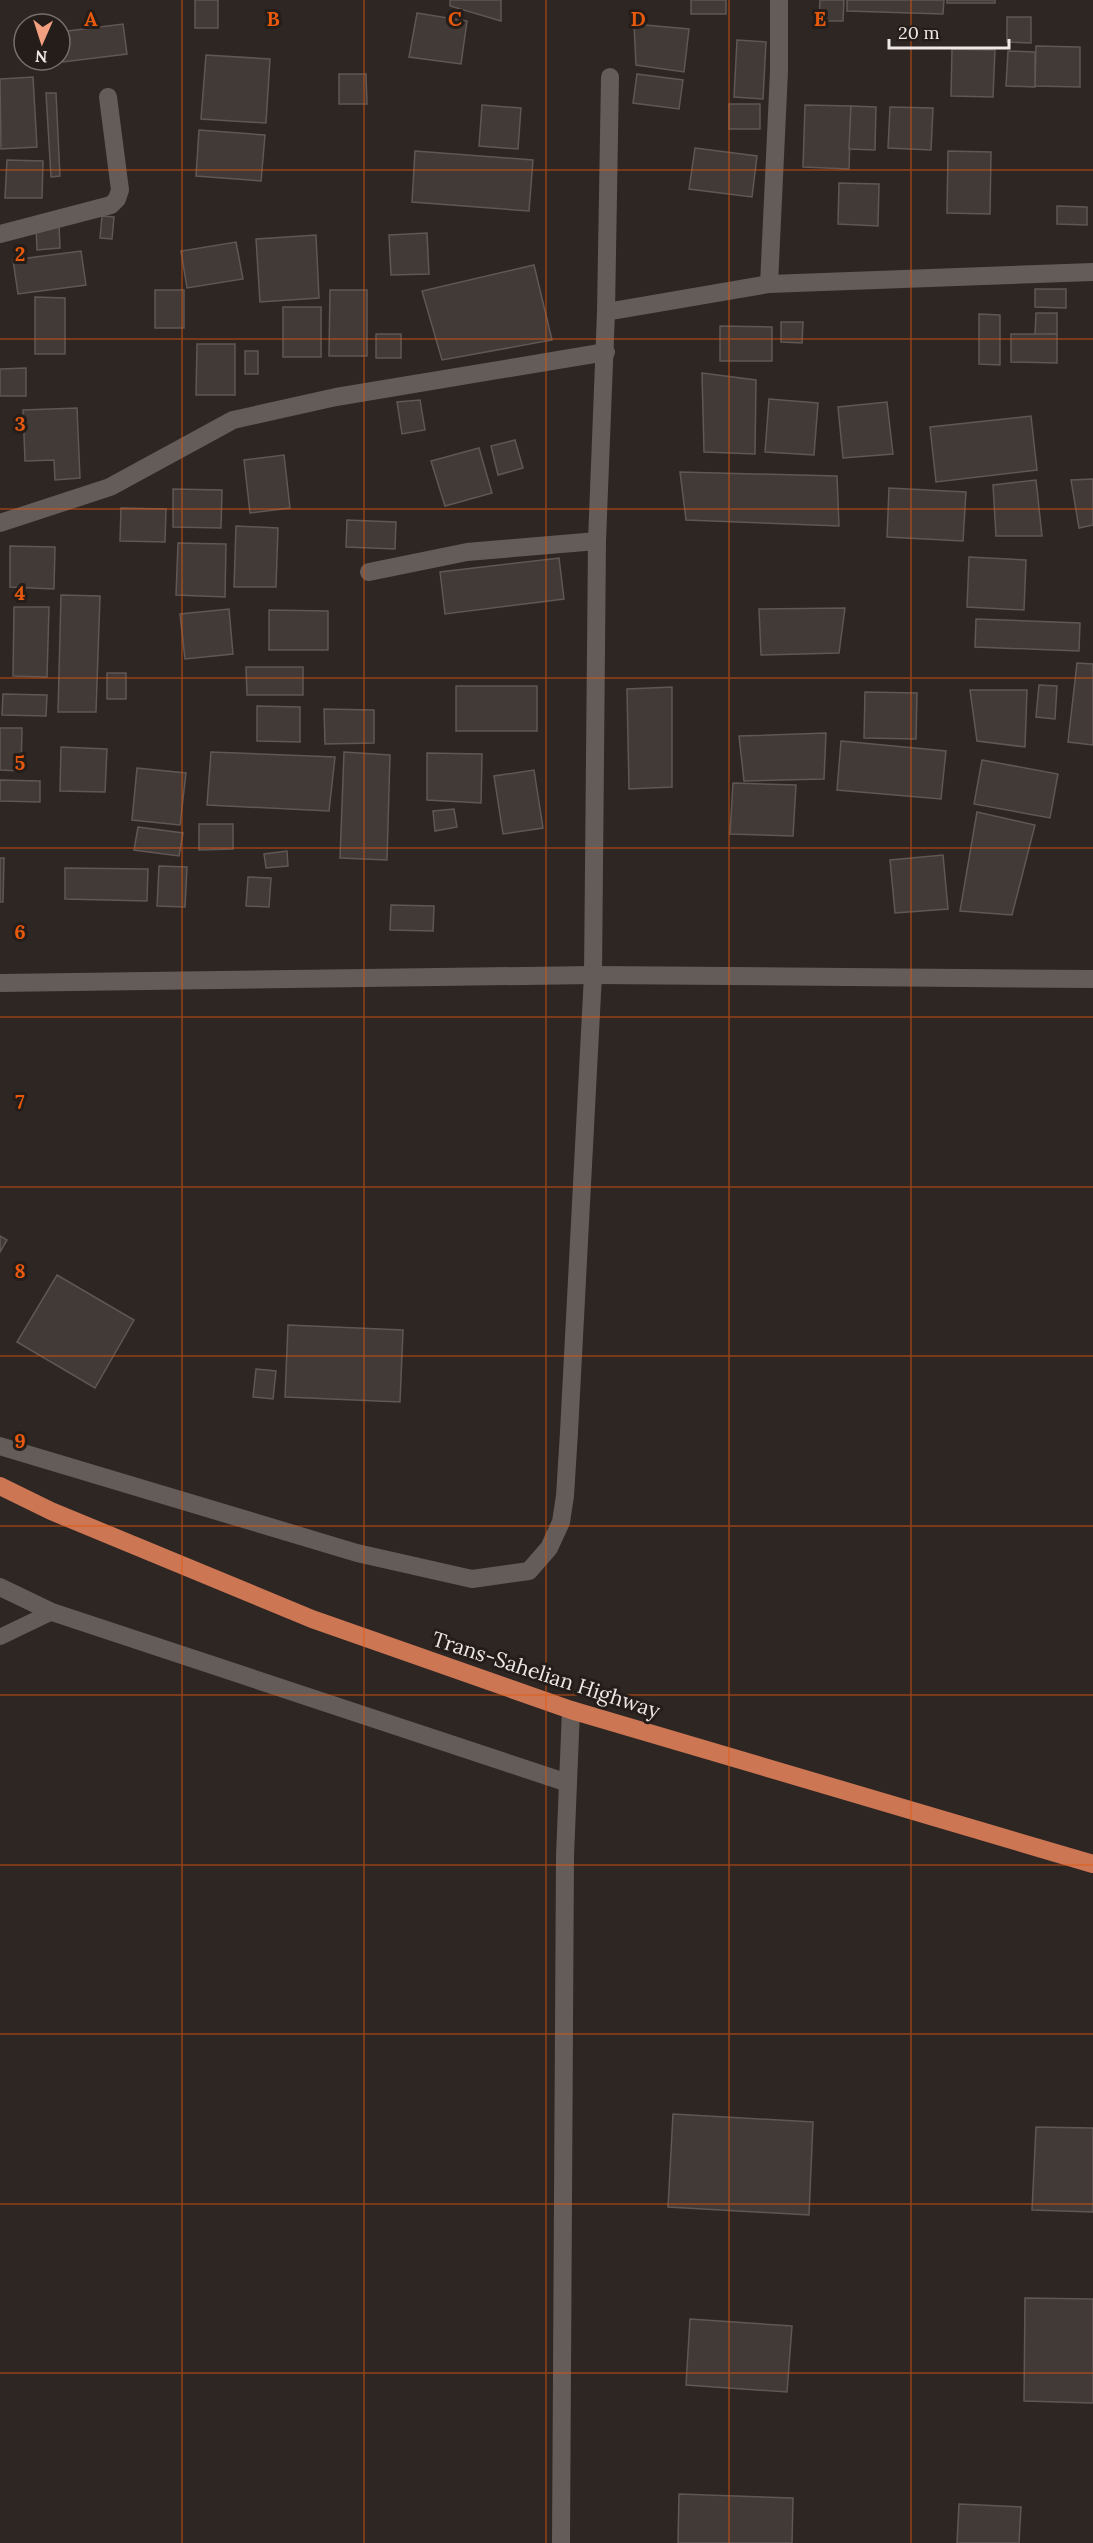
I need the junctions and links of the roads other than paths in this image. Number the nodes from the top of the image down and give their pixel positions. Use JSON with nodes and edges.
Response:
{"nodes":[{"id":1,"x":779,"y":0,"type":"edge"},
{"id":2,"x":610,"y":77,"type":"dead end"},
{"id":3,"x":108,"y":97,"type":"dead end"},
{"id":4,"x":0,"y":234,"type":"edge"},
{"id":5,"x":1093,"y":272,"type":"edge"},
{"id":6,"x":769,"y":284,"type":"junction"},
{"id":7,"x":606,"y":312,"type":"junction"},
{"id":8,"x":606,"y":352,"type":"junction"},
{"id":9,"x":0,"y":523,"type":"edge"},
{"id":10,"x":597,"y":541,"type":"junction"},
{"id":11,"x":369,"y":572,"type":"dead end"},
{"id":12,"x":593,"y":975,"type":"junction"},
{"id":13,"x":1093,"y":979,"type":"edge"},
{"id":14,"x":0,"y":983,"type":"edge"},
{"id":15,"x":0,"y":1446,"type":"edge"},
{"id":16,"x":0,"y":1486,"type":"edge"},
{"id":17,"x":0,"y":1587,"type":"edge"},
{"id":18,"x":52,"y":1612,"type":"junction"},
{"id":19,"x":0,"y":1637,"type":"edge"},
{"id":20,"x":571,"y":1710,"type":"junction"},
{"id":21,"x":568,"y":1783,"type":"junction"},
{"id":22,"x":1093,"y":1864,"type":"edge"},
{"id":23,"x":561,"y":2543,"type":"edge"}],
"edges":[{"from":1,"to":6,"type":"street"},
{"from":2,"to":7,"type":"street"},
{"from":3,"to":4,"type":"street"},
{"from":5,"to":6,"type":"street"},
{"from":6,"to":7,"type":"street"},
{"from":7,"to":8,"type":"street"},
{"from":8,"to":9,"type":"street"},
{"from":8,"to":10,"type":"street"},
{"from":10,"to":11,"type":"street"},
{"from":10,"to":12,"type":"street"},
{"from":12,"to":13,"type":"street"},
{"from":12,"to":14,"type":"street"},
{"from":12,"to":15,"type":"street"},
{"from":16,"to":20,"type":"highway","name":"Trans-Sahelian Highway"},
{"from":17,"to":18,"type":"street"},
{"from":18,"to":19,"type":"lane"},
{"from":18,"to":21,"type":"street"},
{"from":20,"to":21,"type":"street"},
{"from":20,"to":22,"type":"highway","name":"Trans-Sahelian Highway"},
{"from":21,"to":23,"type":"street"}]}
